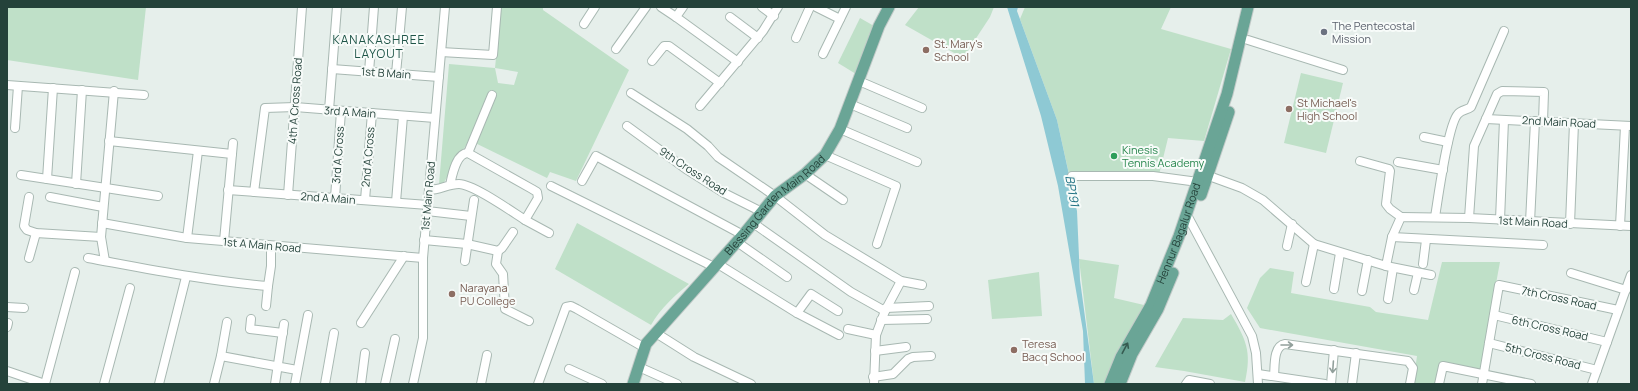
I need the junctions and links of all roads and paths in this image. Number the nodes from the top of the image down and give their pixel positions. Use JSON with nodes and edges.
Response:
{"nodes":[{"id":1,"x":302,"y":7,"type":"edge"},
{"id":2,"x":337,"y":7,"type":"edge"},
{"id":3,"x":374,"y":7,"type":"edge"},
{"id":4,"x":402,"y":7,"type":"edge"},
{"id":5,"x":445,"y":7,"type":"edge"},
{"id":6,"x":497,"y":7,"type":"edge"},
{"id":7,"x":595,"y":7,"type":"edge"},
{"id":8,"x":646,"y":7,"type":"edge"},
{"id":9,"x":661,"y":7,"type":"edge"},
{"id":10,"x":683,"y":7,"type":"edge"},
{"id":11,"x":762,"y":7,"type":"edge"},
{"id":12,"x":778,"y":7,"type":"edge"},
{"id":13,"x":810,"y":7,"type":"edge"},
{"id":14,"x":816,"y":7,"type":"edge"},
{"id":15,"x":846,"y":7,"type":"edge"},
{"id":16,"x":889,"y":7,"type":"edge"},
{"id":17,"x":1248,"y":7,"type":"edge"},
{"id":18,"x":1255,"y":7,"type":"edge"},
{"id":19,"x":774,"y":16,"type":"junction"},
{"id":20,"x":676,"y":17,"type":"junction"},
{"id":21,"x":730,"y":17,"type":"dead end"},
{"id":22,"x":840,"y":19,"type":"junction"},
{"id":23,"x":584,"y":24,"type":"dead end"},
{"id":24,"x":1504,"y":31,"type":"dead end"},
{"id":25,"x":758,"y":38,"type":"junction"},
{"id":26,"x":796,"y":38,"type":"dead end"},
{"id":27,"x":1248,"y":40,"type":"junction"},
{"id":28,"x":616,"y":49,"type":"dead end"},
{"id":29,"x":441,"y":52,"type":"junction"},
{"id":30,"x":823,"y":54,"type":"dead end"},
{"id":31,"x":652,"y":61,"type":"dead end"},
{"id":32,"x":738,"y":62,"type":"junction"},
{"id":33,"x":332,"y":69,"type":"junction"},
{"id":34,"x":1343,"y":70,"type":"dead end"},
{"id":35,"x":369,"y":72,"type":"junction"},
{"id":36,"x":396,"y":74,"type":"junction"},
{"id":37,"x":439,"y":77,"type":"junction"},
{"id":38,"x":859,"y":81,"type":"junction"},
{"id":39,"x":720,"y":83,"type":"junction"},
{"id":40,"x":7,"y":85,"type":"edge"},
{"id":41,"x":18,"y":86,"type":"junction"},
{"id":42,"x":52,"y":88,"type":"junction"},
{"id":43,"x":82,"y":90,"type":"junction"},
{"id":44,"x":114,"y":91,"type":"junction"},
{"id":45,"x":631,"y":93,"type":"dead end"},
{"id":46,"x":144,"y":95,"type":"dead end"},
{"id":47,"x":492,"y":95,"type":"dead end"},
{"id":48,"x":850,"y":104,"type":"junction"},
{"id":49,"x":700,"y":106,"type":"dead end"},
{"id":50,"x":295,"y":107,"type":"junction"},
{"id":51,"x":922,"y":108,"type":"dead end"},
{"id":52,"x":329,"y":110,"type":"junction"},
{"id":53,"x":340,"y":111,"type":"junction"},
{"id":54,"x":372,"y":113,"type":"junction"},
{"id":55,"x":403,"y":116,"type":"junction"},
{"id":56,"x":435,"y":118,"type":"junction"},
{"id":57,"x":1486,"y":119,"type":"junction"},
{"id":58,"x":1504,"y":120,"type":"junction"},
{"id":59,"x":1539,"y":122,"type":"junction"},
{"id":60,"x":1574,"y":123,"type":"junction"},
{"id":61,"x":627,"y":126,"type":"dead end"},
{"id":62,"x":1628,"y":126,"type":"edge"},
{"id":63,"x":15,"y":128,"type":"dead end"},
{"id":64,"x":907,"y":128,"type":"dead end"},
{"id":65,"x":840,"y":129,"type":"junction"},
{"id":66,"x":1424,"y":136,"type":"dead end"},
{"id":67,"x":109,"y":141,"type":"junction"},
{"id":68,"x":1448,"y":142,"type":"junction"},
{"id":69,"x":233,"y":143,"type":"dead end"},
{"id":70,"x":198,"y":151,"type":"junction"},
{"id":71,"x":468,"y":153,"type":"junction"},
{"id":72,"x":232,"y":154,"type":"junction"},
{"id":73,"x":825,"y":155,"type":"junction"},
{"id":74,"x":1360,"y":161,"type":"dead end"},
{"id":75,"x":917,"y":162,"type":"dead end"},
{"id":76,"x":1398,"y":162,"type":"dead end"},
{"id":77,"x":1443,"y":170,"type":"junction"},
{"id":78,"x":805,"y":174,"type":"junction"},
{"id":79,"x":21,"y":175,"type":"dead end"},
{"id":80,"x":1072,"y":176,"type":"dead end"},
{"id":81,"x":1208,"y":176,"type":"junction"},
{"id":82,"x":47,"y":179,"type":"junction"},
{"id":83,"x":582,"y":181,"type":"dead end"},
{"id":84,"x":1198,"y":182,"type":"junction"},
{"id":85,"x":76,"y":184,"type":"junction"},
{"id":86,"x":450,"y":185,"type":"junction"},
{"id":87,"x":551,"y":186,"type":"dead end"},
{"id":88,"x":105,"y":189,"type":"junction"},
{"id":89,"x":228,"y":190,"type":"junction"},
{"id":90,"x":429,"y":190,"type":"junction"},
{"id":91,"x":254,"y":192,"type":"junction"},
{"id":92,"x":288,"y":195,"type":"junction"},
{"id":93,"x":158,"y":196,"type":"dead end"},
{"id":94,"x":775,"y":196,"type":"junction"},
{"id":95,"x":29,"y":197,"type":"dead end"},
{"id":96,"x":50,"y":197,"type":"dead end"},
{"id":97,"x":335,"y":198,"type":"junction"},
{"id":98,"x":365,"y":200,"type":"junction"},
{"id":99,"x":474,"y":200,"type":"dead end"},
{"id":100,"x":843,"y":200,"type":"dead end"},
{"id":101,"x":396,"y":202,"type":"junction"},
{"id":102,"x":103,"y":207,"type":"junction"},
{"id":103,"x":427,"y":208,"type":"junction"},
{"id":104,"x":762,"y":212,"type":"junction"},
{"id":105,"x":471,"y":216,"type":"junction"},
{"id":106,"x":1401,"y":217,"type":"junction"},
{"id":107,"x":1435,"y":217,"type":"junction"},
{"id":108,"x":1189,"y":218,"type":"junction"},
{"id":109,"x":1469,"y":218,"type":"junction"},
{"id":110,"x":525,"y":220,"type":"junction"},
{"id":111,"x":1500,"y":220,"type":"junction"},
{"id":112,"x":1530,"y":222,"type":"junction"},
{"id":113,"x":102,"y":223,"type":"junction"},
{"id":114,"x":753,"y":223,"type":"junction"},
{"id":115,"x":1292,"y":224,"type":"junction"},
{"id":116,"x":1570,"y":224,"type":"junction"},
{"id":117,"x":1620,"y":226,"type":"junction"},
{"id":118,"x":1631,"y":226,"type":"edge"},
{"id":119,"x":513,"y":232,"type":"dead end"},
{"id":120,"x":36,"y":233,"type":"junction"},
{"id":121,"x":550,"y":233,"type":"dead end"},
{"id":122,"x":101,"y":237,"type":"junction"},
{"id":123,"x":1392,"y":237,"type":"junction"},
{"id":124,"x":187,"y":238,"type":"junction"},
{"id":125,"x":740,"y":239,"type":"junction"},
{"id":126,"x":424,"y":240,"type":"junction"},
{"id":127,"x":1426,"y":240,"type":"junction"},
{"id":128,"x":224,"y":241,"type":"junction"},
{"id":129,"x":467,"y":244,"type":"junction"},
{"id":130,"x":877,"y":244,"type":"dead end"},
{"id":131,"x":1314,"y":244,"type":"junction"},
{"id":132,"x":1543,"y":245,"type":"dead end"},
{"id":133,"x":271,"y":246,"type":"junction"},
{"id":134,"x":1287,"y":246,"type":"dead end"},
{"id":135,"x":498,"y":251,"type":"junction"},
{"id":136,"x":1340,"y":253,"type":"junction"},
{"id":137,"x":404,"y":256,"type":"junction"},
{"id":138,"x":29,"y":258,"type":"dead end"},
{"id":139,"x":88,"y":258,"type":"dead end"},
{"id":140,"x":423,"y":258,"type":"junction"},
{"id":141,"x":1368,"y":260,"type":"junction"},
{"id":142,"x":105,"y":261,"type":"junction"},
{"id":143,"x":465,"y":261,"type":"dead end"},
{"id":144,"x":1423,"y":264,"type":"dead end"},
{"id":145,"x":716,"y":266,"type":"junction"},
{"id":146,"x":1390,"y":267,"type":"junction"},
{"id":147,"x":74,"y":272,"type":"dead end"},
{"id":148,"x":1418,"y":272,"type":"junction"},
{"id":149,"x":1571,"y":273,"type":"dead end"},
{"id":150,"x":1631,"y":275,"type":"edge"},
{"id":151,"x":186,"y":276,"type":"junction"},
{"id":152,"x":1431,"y":276,"type":"dead end"},
{"id":153,"x":787,"y":277,"type":"dead end"},
{"id":154,"x":901,"y":282,"type":"junction"},
{"id":155,"x":1306,"y":282,"type":"dead end"},
{"id":156,"x":922,"y":285,"type":"dead end"},
{"id":157,"x":268,"y":286,"type":"junction"},
{"id":158,"x":130,"y":288,"type":"dead end"},
{"id":159,"x":1334,"y":289,"type":"dead end"},
{"id":160,"x":1414,"y":290,"type":"dead end"},
{"id":161,"x":1626,"y":290,"type":"junction"},
{"id":162,"x":1362,"y":291,"type":"dead end"},
{"id":163,"x":1388,"y":299,"type":"dead end"},
{"id":164,"x":266,"y":306,"type":"dead end"},
{"id":165,"x":929,"y":306,"type":"dead end"},
{"id":166,"x":7,"y":307,"type":"edge"},
{"id":167,"x":24,"y":308,"type":"dead end"},
{"id":168,"x":886,"y":309,"type":"junction"},
{"id":169,"x":1618,"y":310,"type":"junction"},
{"id":170,"x":838,"y":311,"type":"dead end"},
{"id":171,"x":797,"y":314,"type":"junction"},
{"id":172,"x":308,"y":315,"type":"dead end"},
{"id":173,"x":1494,"y":315,"type":"junction"},
{"id":174,"x":251,"y":319,"type":"dead end"},
{"id":175,"x":881,"y":320,"type":"junction"},
{"id":176,"x":927,"y":320,"type":"dead end"},
{"id":177,"x":529,"y":321,"type":"dead end"},
{"id":178,"x":227,"y":322,"type":"dead end"},
{"id":179,"x":361,"y":323,"type":"dead end"},
{"id":180,"x":284,"y":324,"type":"dead end"},
{"id":181,"x":848,"y":329,"type":"dead end"},
{"id":182,"x":283,"y":333,"type":"junction"},
{"id":183,"x":334,"y":333,"type":"dead end"},
{"id":184,"x":656,"y":333,"type":"junction"},
{"id":185,"x":838,"y":335,"type":"dead end"},
{"id":186,"x":876,"y":335,"type":"junction"},
{"id":187,"x":395,"y":339,"type":"dead end"},
{"id":188,"x":1607,"y":342,"type":"junction"},
{"id":189,"x":1489,"y":343,"type":"junction"},
{"id":190,"x":906,"y":347,"type":"dead end"},
{"id":191,"x":645,"y":348,"type":"junction"},
{"id":192,"x":1334,"y":350,"type":"junction"},
{"id":193,"x":875,"y":351,"type":"junction"},
{"id":194,"x":365,"y":353,"type":"dead end"},
{"id":195,"x":1356,"y":353,"type":"junction"},
{"id":196,"x":487,"y":355,"type":"dead end"},
{"id":197,"x":221,"y":356,"type":"junction"},
{"id":198,"x":931,"y":356,"type":"dead end"},
{"id":199,"x":278,"y":367,"type":"junction"},
{"id":200,"x":639,"y":367,"type":"junction"},
{"id":201,"x":569,"y":369,"type":"dead end"},
{"id":202,"x":297,"y":370,"type":"junction"},
{"id":203,"x":1597,"y":370,"type":"junction"},
{"id":204,"x":7,"y":371,"type":"edge"},
{"id":205,"x":1484,"y":373,"type":"junction"},
{"id":206,"x":1258,"y":374,"type":"junction"},
{"id":207,"x":1274,"y":376,"type":"junction"},
{"id":208,"x":873,"y":381,"type":"edge"},
{"id":209,"x":45,"y":384,"type":"edge"},
{"id":210,"x":104,"y":384,"type":"edge"},
{"id":211,"x":159,"y":384,"type":"edge"},
{"id":212,"x":214,"y":384,"type":"edge"},
{"id":213,"x":275,"y":384,"type":"edge"},
{"id":214,"x":295,"y":384,"type":"edge"},
{"id":215,"x":325,"y":384,"type":"edge"},
{"id":216,"x":361,"y":384,"type":"edge"},
{"id":217,"x":385,"y":384,"type":"edge"},
{"id":218,"x":413,"y":384,"type":"edge"},
{"id":219,"x":481,"y":384,"type":"edge"},
{"id":220,"x":538,"y":384,"type":"edge"},
{"id":221,"x":602,"y":384,"type":"edge"},
{"id":222,"x":633,"y":384,"type":"edge"},
{"id":223,"x":677,"y":384,"type":"edge"},
{"id":224,"x":751,"y":384,"type":"edge"},
{"id":225,"x":1110,"y":384,"type":"edge"},
{"id":226,"x":1120,"y":384,"type":"edge"},
{"id":227,"x":1186,"y":384,"type":"edge"},
{"id":228,"x":1210,"y":384,"type":"edge"},
{"id":229,"x":1258,"y":384,"type":"edge"},
{"id":230,"x":1325,"y":384,"type":"edge"},
{"id":231,"x":1332,"y":384,"type":"edge"},
{"id":232,"x":1352,"y":384,"type":"edge"},
{"id":233,"x":1410,"y":384,"type":"edge"},
{"id":234,"x":1439,"y":384,"type":"edge"},
{"id":235,"x":1482,"y":384,"type":"edge"},
{"id":236,"x":1531,"y":384,"type":"edge"},
{"id":237,"x":1592,"y":384,"type":"edge"}],
"edges":[{"from":1,"to":50,"type":"street","name":"4th A Cross Road"},
{"from":2,"to":33,"type":"street"},
{"from":3,"to":35,"type":"street"},
{"from":4,"to":36,"type":"street"},
{"from":5,"to":29,"type":"street","name":"1st Main Road"},
{"from":6,"to":29,"type":"street"},
{"from":7,"to":23,"type":"street"},
{"from":8,"to":28,"type":"street"},
{"from":9,"to":20,"type":"street"},
{"from":10,"to":20,"type":"street"},
{"from":11,"to":19,"type":"street"},
{"from":12,"to":19,"type":"street"},
{"from":13,"to":26,"type":"street"},
{"from":14,"to":22,"type":"street"},
{"from":15,"to":22,"type":"street"},
{"from":16,"to":38,"type":"main road","name":"Blessing Garden Main Road"},
{"from":17,"to":84,"type":"main road","name":"Hennur Bagalur Road"},
{"from":18,"to":27,"type":"main road","name":"Hennur Bagalur Road"},
{"from":19,"to":25,"type":"street"},
{"from":20,"to":32,"type":"street"},
{"from":21,"to":25,"type":"street"},
{"from":22,"to":30,"type":"street"},
{"from":24,"to":68,"type":"street"},
{"from":25,"to":32,"type":"street"},
{"from":27,"to":34,"type":"street"},
{"from":27,"to":81,"type":"main road","name":"Hennur Bagalur Road"},
{"from":29,"to":37,"type":"street","name":"1st Main Road"},
{"from":31,"to":39,"type":"street"},
{"from":32,"to":39,"type":"street"},
{"from":33,"to":35,"type":"street","name":"1st B Main"},
{"from":33,"to":52,"type":"street"},
{"from":35,"to":36,"type":"street","name":"1st B Main"},
{"from":36,"to":37,"type":"street","name":"1st B Main"},
{"from":37,"to":56,"type":"street","name":"1st Main Road"},
{"from":38,"to":48,"type":"main road","name":"Blessing Garden Main Road"},
{"from":38,"to":51,"type":"street"},
{"from":39,"to":49,"type":"street"},
{"from":40,"to":41,"type":"street"},
{"from":41,"to":42,"type":"street"},
{"from":41,"to":63,"type":"street"},
{"from":42,"to":43,"type":"street"},
{"from":42,"to":82,"type":"street"},
{"from":43,"to":44,"type":"street"},
{"from":43,"to":85,"type":"street"},
{"from":44,"to":46,"type":"street"},
{"from":44,"to":67,"type":"street"},
{"from":45,"to":94,"type":"street"},
{"from":47,"to":71,"type":"street"},
{"from":48,"to":64,"type":"street"},
{"from":48,"to":65,"type":"main road","name":"Blessing Garden Main Road"},
{"from":50,"to":52,"type":"street","name":"3rd A Main"},
{"from":50,"to":91,"type":"street","name":"3rd A Main"},
{"from":50,"to":92,"type":"street","name":"4th A Cross Road"},
{"from":52,"to":53,"type":"street","name":"3rd A Main"},
{"from":53,"to":54,"type":"street","name":"3rd A Main"},
{"from":53,"to":97,"type":"street","name":"3rd A Cross"},
{"from":54,"to":55,"type":"street","name":"3rd A Main"},
{"from":54,"to":98,"type":"street","name":"2nd A Cross"},
{"from":55,"to":56,"type":"street","name":"3rd A Main"},
{"from":55,"to":101,"type":"street"},
{"from":56,"to":90,"type":"street","name":"1st Main Road"},
{"from":57,"to":58,"type":"street","name":"2nd Main Road"},
{"from":57,"to":59,"type":"street"},
{"from":57,"to":109,"type":"street"},
{"from":58,"to":59,"type":"street","name":"2nd Main Road"},
{"from":58,"to":111,"type":"street"},
{"from":59,"to":60,"type":"street","name":"2nd Main Road"},
{"from":59,"to":112,"type":"street"},
{"from":60,"to":62,"type":"street","name":"2nd Main Road"},
{"from":60,"to":116,"type":"street"},
{"from":61,"to":104,"type":"street","name":"9th Cross Road"},
{"from":62,"to":117,"type":"street"},
{"from":65,"to":73,"type":"main road","name":"Blessing Garden Main Road"},
{"from":65,"to":75,"type":"street"},
{"from":66,"to":68,"type":"street"},
{"from":67,"to":70,"type":"street"},
{"from":67,"to":88,"type":"street"},
{"from":68,"to":77,"type":"street"},
{"from":69,"to":72,"type":"street"},
{"from":70,"to":72,"type":"street"},
{"from":70,"to":124,"type":"street"},
{"from":71,"to":86,"type":"street"},
{"from":71,"to":110,"type":"street"},
{"from":72,"to":89,"type":"street"},
{"from":73,"to":78,"type":"main road","name":"Blessing Garden Main Road"},
{"from":73,"to":130,"type":"street"},
{"from":74,"to":106,"type":"street"},
{"from":76,"to":77,"type":"street"},
{"from":77,"to":107,"type":"street"},
{"from":78,"to":94,"type":"main road","name":"Blessing Garden Main Road"},
{"from":78,"to":100,"type":"street"},
{"from":79,"to":82,"type":"street"},
{"from":80,"to":84,"type":"street"},
{"from":81,"to":108,"type":"main road","name":"Hennur Bagalur Road"},
{"from":81,"to":115,"type":"street"},
{"from":82,"to":85,"type":"street"},
{"from":83,"to":125,"type":"street"},
{"from":84,"to":108,"type":"main road","name":"Hennur Bagalur Road"},
{"from":85,"to":88,"type":"street"},
{"from":86,"to":90,"type":"street"},
{"from":86,"to":110,"type":"street"},
{"from":87,"to":145,"type":"street"},
{"from":88,"to":93,"type":"street"},
{"from":88,"to":102,"type":"street"},
{"from":89,"to":91,"type":"street","name":"2nd A Main"},
{"from":89,"to":128,"type":"street"},
{"from":90,"to":103,"type":"street","name":"1st Main Road"},
{"from":91,"to":92,"type":"street","name":"2nd A Main"},
{"from":92,"to":97,"type":"street","name":"2nd A Main"},
{"from":94,"to":104,"type":"main road","name":"Blessing Garden Main Road"},
{"from":94,"to":154,"type":"street"},
{"from":95,"to":120,"type":"street"},
{"from":96,"to":102,"type":"street"},
{"from":97,"to":98,"type":"street","name":"2nd A Main"},
{"from":98,"to":101,"type":"street","name":"2nd A Main"},
{"from":99,"to":105,"type":"street"},
{"from":101,"to":103,"type":"street","name":"2nd A Main"},
{"from":102,"to":113,"type":"street"},
{"from":103,"to":105,"type":"street","name":"2nd A Main"},
{"from":103,"to":126,"type":"street","name":"1st Main Road"},
{"from":104,"to":114,"type":"main road","name":"Blessing Garden Main Road"},
{"from":105,"to":129,"type":"street"},
{"from":106,"to":107,"type":"street","name":"1st Main Road"},
{"from":106,"to":123,"type":"street"},
{"from":107,"to":109,"type":"street","name":"1st Main Road"},
{"from":108,"to":206,"type":"street"},
{"from":225,"to":108,"type":"main road","name":"Hennur Bagalur Road","one_way":true},
{"from":108,"to":226,"type":"main road","name":"Hennur Bagalur Road"},
{"from":109,"to":111,"type":"street","name":"1st Main Road"},
{"from":110,"to":121,"type":"street"},
{"from":111,"to":112,"type":"street","name":"1st Main Road"},
{"from":112,"to":116,"type":"street","name":"1st Main Road"},
{"from":113,"to":122,"type":"street"},
{"from":113,"to":124,"type":"street","name":"1st A Main Road"},
{"from":114,"to":125,"type":"main road","name":"Blessing Garden Main Road"},
{"from":114,"to":168,"type":"street"},
{"from":115,"to":131,"type":"street"},
{"from":115,"to":134,"type":"street"},
{"from":116,"to":117,"type":"street","name":"1st Main Road"},
{"from":117,"to":118,"type":"street","name":"1st Main Road"},
{"from":119,"to":135,"type":"street"},
{"from":120,"to":122,"type":"street"},
{"from":120,"to":138,"type":"street"},
{"from":122,"to":142,"type":"street"},
{"from":123,"to":127,"type":"street"},
{"from":123,"to":146,"type":"street"},
{"from":124,"to":128,"type":"street","name":"1st A Main Road"},
{"from":125,"to":145,"type":"main road","name":"Blessing Garden Main Road"},
{"from":125,"to":153,"type":"street"},
{"from":126,"to":129,"type":"street"},
{"from":126,"to":140,"type":"street","name":"1st Main Road"},
{"from":127,"to":132,"type":"street"},
{"from":127,"to":144,"type":"street"},
{"from":128,"to":133,"type":"street","name":"1st A Main Road"},
{"from":129,"to":135,"type":"street"},
{"from":129,"to":143,"type":"street"},
{"from":131,"to":136,"type":"street"},
{"from":131,"to":155,"type":"street"},
{"from":133,"to":137,"type":"street","name":"1st A Main Road"},
{"from":133,"to":157,"type":"street"},
{"from":135,"to":177,"type":"street"},
{"from":136,"to":141,"type":"street"},
{"from":136,"to":159,"type":"street"},
{"from":137,"to":140,"type":"street","name":"1st A Main Road"},
{"from":137,"to":179,"type":"street"},
{"from":139,"to":142,"type":"street"},
{"from":140,"to":218,"type":"street","name":"1st Main Road"},
{"from":141,"to":146,"type":"street"},
{"from":141,"to":162,"type":"street"},
{"from":142,"to":151,"type":"street"},
{"from":145,"to":171,"type":"street"},
{"from":145,"to":184,"type":"main road","name":"Blessing Garden Main Road"},
{"from":146,"to":148,"type":"street"},
{"from":146,"to":163,"type":"street"},
{"from":147,"to":209,"type":"street"},
{"from":148,"to":152,"type":"street"},
{"from":148,"to":160,"type":"street"},
{"from":149,"to":161,"type":"street"},
{"from":150,"to":161,"type":"street"},
{"from":151,"to":157,"type":"street"},
{"from":151,"to":211,"type":"street"},
{"from":154,"to":156,"type":"street"},
{"from":154,"to":168,"type":"street"},
{"from":157,"to":164,"type":"street"},
{"from":158,"to":210,"type":"street"},
{"from":161,"to":169,"type":"street"},
{"from":165,"to":168,"type":"street"},
{"from":166,"to":167,"type":"street"},
{"from":168,"to":175,"type":"street"},
{"from":169,"to":173,"type":"street","name":"7th Cross Road"},
{"from":169,"to":188,"type":"street"},
{"from":170,"to":171,"type":"street"},
{"from":171,"to":185,"type":"street"},
{"from":172,"to":202,"type":"street"},
{"from":173,"to":188,"type":"street","name":"6th Cross Road"},
{"from":173,"to":189,"type":"street"},
{"from":174,"to":182,"type":"street"},
{"from":175,"to":176,"type":"street"},
{"from":175,"to":186,"type":"street"},
{"from":178,"to":197,"type":"street"},
{"from":180,"to":182,"type":"street"},
{"from":181,"to":186,"type":"street"},
{"from":182,"to":199,"type":"street"},
{"from":183,"to":215,"type":"street"},
{"from":184,"to":191,"type":"main road","name":"Blessing Garden Main Road"},
{"from":184,"to":224,"type":"street"},
{"from":186,"to":193,"type":"street"},
{"from":187,"to":217,"type":"street"},
{"from":188,"to":203,"type":"street"},
{"from":189,"to":203,"type":"street","name":"5th Cross Road"},
{"from":189,"to":205,"type":"street"},
{"from":190,"to":193,"type":"street"},
{"from":191,"to":200,"type":"main road","name":"Blessing Garden Main Road"},
{"from":191,"to":220,"type":"street"},
{"from":192,"to":195,"type":"street"},
{"from":207,"to":192,"type":"street","one_way":true},
{"from":192,"to":231,"type":"street","one_way":true},
{"from":193,"to":208,"type":"street"},
{"from":194,"to":216,"type":"street"},
{"from":195,"to":232,"type":"street"},
{"from":195,"to":233,"type":"street"},
{"from":196,"to":219,"type":"street"},
{"from":197,"to":199,"type":"street"},
{"from":197,"to":212,"type":"street"},
{"from":198,"to":208,"type":"street"},
{"from":199,"to":202,"type":"street"},
{"from":199,"to":213,"type":"street"},
{"from":200,"to":222,"type":"main road","name":"Blessing Garden Main Road"},
{"from":200,"to":223,"type":"street"},
{"from":201,"to":221,"type":"street"},
{"from":202,"to":214,"type":"street"},
{"from":203,"to":237,"type":"street"},
{"from":204,"to":209,"type":"street"},
{"from":205,"to":234,"type":"street"},
{"from":205,"to":235,"type":"street"},
{"from":205,"to":236,"type":"street"},
{"from":206,"to":207,"type":"street"},
{"from":206,"to":229,"type":"street"},
{"from":207,"to":230,"type":"street"},
{"from":227,"to":228,"type":"street"}]}
